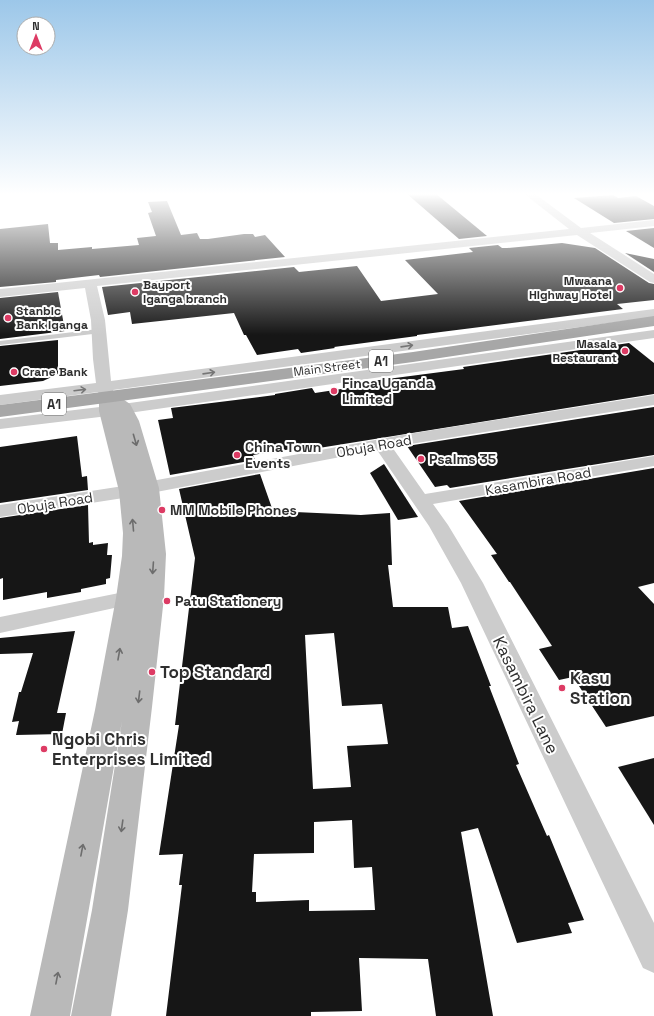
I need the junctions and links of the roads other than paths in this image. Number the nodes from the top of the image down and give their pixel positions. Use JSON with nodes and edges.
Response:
{"nodes":[{"id":1,"x":492,"y":240,"type":"edge"},
{"id":2,"x":594,"y":240,"type":"edge"},
{"id":3,"x":654,"y":279,"type":"edge"},
{"id":4,"x":90,"y":284,"type":"junction"},
{"id":5,"x":0,"y":293,"type":"edge"},
{"id":6,"x":654,"y":313,"type":"edge"},
{"id":7,"x":654,"y":321,"type":"edge"},
{"id":8,"x":98,"y":331,"type":"junction"},
{"id":9,"x":654,"y":334,"type":"edge"},
{"id":10,"x":0,"y":343,"type":"edge"},
{"id":11,"x":0,"y":400,"type":"edge"},
{"id":12,"x":654,"y":400,"type":"edge"},
{"id":13,"x":111,"y":401,"type":"junction"},
{"id":14,"x":0,"y":411,"type":"edge"},
{"id":15,"x":0,"y":424,"type":"edge"},
{"id":16,"x":381,"y":444,"type":"junction"},
{"id":17,"x":654,"y":461,"type":"edge"},
{"id":18,"x":139,"y":489,"type":"junction"},
{"id":19,"x":422,"y":500,"type":"junction"},
{"id":20,"x":0,"y":511,"type":"edge"},
{"id":21,"x":129,"y":598,"type":"junction"},
{"id":22,"x":2,"y":628,"type":"edge"},
{"id":23,"x":654,"y":957,"type":"edge"},
{"id":24,"x":50,"y":1016,"type":"edge"},
{"id":25,"x":91,"y":1016,"type":"edge"}],
"edges":[{"from":1,"to":4,"type":"street"},
{"from":2,"to":3,"type":"street"},
{"from":4,"to":5,"type":"street"},
{"from":4,"to":8,"type":"street"},
{"from":13,"to":6,"type":"street","name":"Main Street","one_way":true},
{"from":7,"to":13,"type":"main road","name":"Main Street","number":"A1"},
{"from":8,"to":10,"type":"lane"},
{"from":8,"to":13,"type":"street"},
{"from":9,"to":13,"type":"street","name":"Main Street"},
{"from":11,"to":13,"type":"street","name":"Main Street","one_way":true},
{"from":12,"to":16,"type":"street","name":"Obuja Road"},
{"from":13,"to":14,"type":"main road","name":"Main Street","number":"A1"},
{"from":13,"to":15,"type":"street","name":"Main Street"},
{"from":13,"to":18,"type":"main road"},
{"from":16,"to":18,"type":"street","name":"Obuja Road"},
{"from":16,"to":19,"type":"street","name":"Kasambira Lane"},
{"from":17,"to":19,"type":"street","name":"Kasambira Road"},
{"from":18,"to":20,"type":"street","name":"Obuja Road"},
{"from":21,"to":18,"type":"main road","one_way":true},
{"from":18,"to":25,"type":"main road","one_way":true},
{"from":19,"to":23,"type":"street","name":"Kasambira Lane"},
{"from":21,"to":22,"type":"street"},
{"from":24,"to":21,"type":"main road","one_way":true}]}
